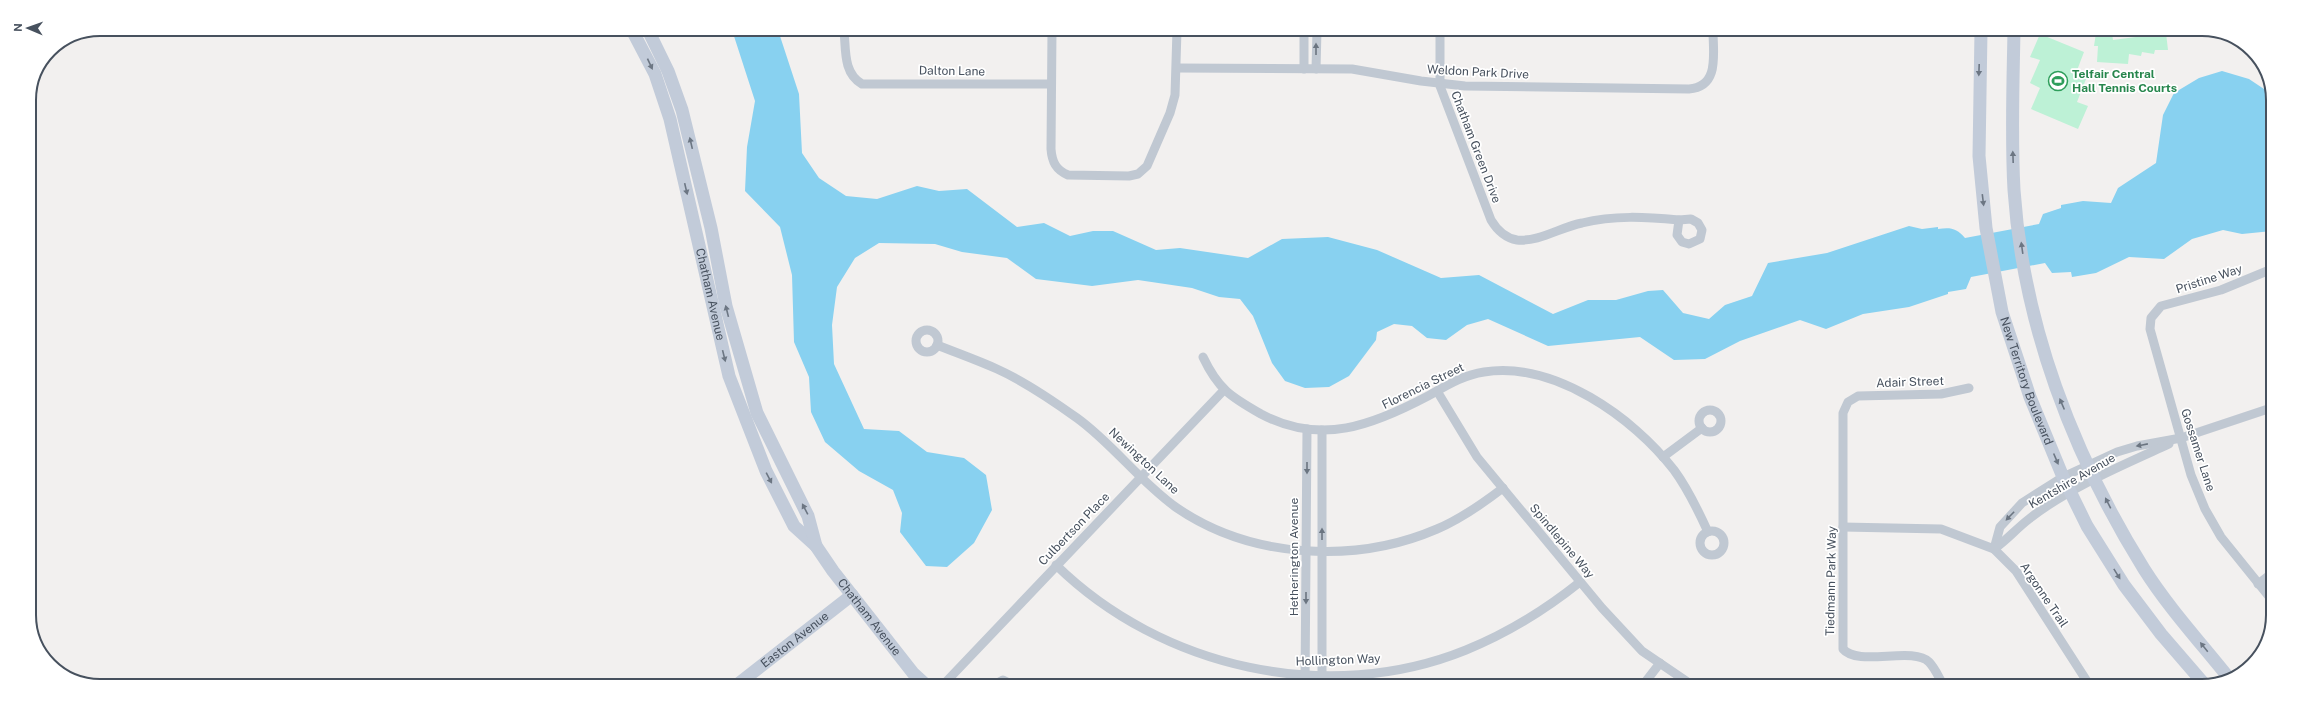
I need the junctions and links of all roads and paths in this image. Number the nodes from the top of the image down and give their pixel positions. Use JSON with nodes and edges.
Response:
{"nodes":[{"id":1,"x":635,"y":36,"type":"edge"},
{"id":2,"x":651,"y":36,"type":"edge"},
{"id":3,"x":845,"y":36,"type":"edge"},
{"id":4,"x":1052,"y":36,"type":"edge"},
{"id":5,"x":1178,"y":36,"type":"edge"},
{"id":6,"x":1304,"y":36,"type":"edge"},
{"id":7,"x":1316,"y":36,"type":"edge"},
{"id":8,"x":1440,"y":36,"type":"edge"},
{"id":9,"x":1713,"y":36,"type":"edge"},
{"id":10,"x":1981,"y":36,"type":"edge"},
{"id":11,"x":2014,"y":36,"type":"edge"},
{"id":12,"x":1178,"y":68,"type":"junction"},
{"id":13,"x":1304,"y":68,"type":"junction"},
{"id":14,"x":1316,"y":68,"type":"junction"},
{"id":15,"x":1051,"y":84,"type":"junction"},
{"id":16,"x":1440,"y":84,"type":"junction"},
{"id":17,"x":1679,"y":220,"type":"dead end"},
{"id":18,"x":2266,"y":271,"type":"edge"},
{"id":19,"x":2154,"y":313,"type":"joint"},
{"id":20,"x":937,"y":345,"type":"dead end"},
{"id":21,"x":1203,"y":357,"type":"dead end"},
{"id":22,"x":1969,"y":388,"type":"dead end"},
{"id":23,"x":1224,"y":390,"type":"junction"},
{"id":24,"x":1437,"y":391,"type":"junction"},
{"id":25,"x":1852,"y":399,"type":"joint"},
{"id":26,"x":2266,"y":410,"type":"edge"},
{"id":27,"x":1702,"y":428,"type":"dead end"},
{"id":28,"x":1307,"y":429,"type":"junction"},
{"id":29,"x":1322,"y":430,"type":"junction"},
{"id":30,"x":2181,"y":438,"type":"junction"},
{"id":31,"x":1663,"y":457,"type":"junction"},
{"id":32,"x":2089,"y":466,"type":"junction"},
{"id":33,"x":1141,"y":477,"type":"junction"},
{"id":34,"x":2063,"y":477,"type":"junction"},
{"id":35,"x":2096,"y":479,"type":"junction"},
{"id":36,"x":1503,"y":488,"type":"junction"},
{"id":37,"x":2071,"y":492,"type":"junction"},
{"id":38,"x":1843,"y":527,"type":"junction"},
{"id":39,"x":1708,"y":532,"type":"dead end"},
{"id":40,"x":816,"y":546,"type":"junction"},
{"id":41,"x":1994,"y":549,"type":"junction"},
{"id":42,"x":1306,"y":550,"type":"junction"},
{"id":43,"x":1322,"y":551,"type":"junction"},
{"id":44,"x":1056,"y":565,"type":"junction"},
{"id":45,"x":2266,"y":578,"type":"edge"},
{"id":46,"x":1580,"y":582,"type":"junction"},
{"id":47,"x":2258,"y":584,"type":"junction"},
{"id":48,"x":2266,"y":593,"type":"edge"},
{"id":49,"x":852,"y":595,"type":"junction"},
{"id":50,"x":1660,"y":664,"type":"junction"},
{"id":51,"x":1322,"y":674,"type":"junction"},
{"id":52,"x":2226,"y":674,"type":"edge"},
{"id":53,"x":1306,"y":675,"type":"junction"},
{"id":54,"x":744,"y":679,"type":"edge"},
{"id":55,"x":920,"y":679,"type":"edge"},
{"id":56,"x":948,"y":679,"type":"edge"},
{"id":57,"x":1306,"y":679,"type":"edge"},
{"id":58,"x":1322,"y":679,"type":"edge"},
{"id":59,"x":1648,"y":679,"type":"edge"},
{"id":60,"x":1683,"y":679,"type":"edge"},
{"id":61,"x":1940,"y":679,"type":"edge"},
{"id":62,"x":2085,"y":679,"type":"edge"},
{"id":63,"x":2200,"y":679,"type":"edge"}],
"edges":[{"from":1,"to":40,"type":"street","name":"Chatham Avenue","one_way":true},
{"from":40,"to":2,"type":"street","name":"Chatham Avenue","one_way":true},
{"from":3,"to":15,"type":"street","name":"Dalton Lane"},
{"from":4,"to":15,"type":"street"},
{"from":5,"to":12,"type":"street"},
{"from":6,"to":13,"type":"street"},
{"from":14,"to":7,"type":"street","one_way":true},
{"from":8,"to":16,"type":"street","name":"Chatham Green Drive"},
{"from":9,"to":16,"type":"street","name":"Weldon Park Drive"},
{"from":10,"to":34,"type":"street","name":"New Territory Boulevard","one_way":true},
{"from":32,"to":11,"type":"street","name":"New Territory Boulevard","one_way":true},
{"from":12,"to":13,"type":"street","name":"Weldon Park Drive"},
{"from":12,"to":15,"type":"street"},
{"from":13,"to":14,"type":"street","name":"Weldon Park Drive"},
{"from":14,"to":16,"type":"street","name":"Weldon Park Drive"},
{"from":16,"to":17,"type":"street","name":"Chatham Green Drive"},
{"from":18,"to":19,"type":"street","name":"Pristine Way"},
{"from":19,"to":30,"type":"street","name":"Gossamer Lane"},
{"from":20,"to":33,"type":"street","name":"Newington Lane"},
{"from":21,"to":23,"type":"street","name":"Florencia Street"},
{"from":22,"to":25,"type":"street","name":"Adair Street"},
{"from":23,"to":28,"type":"street","name":"Florencia Street"},
{"from":23,"to":33,"type":"street","name":"Culbertson Place"},
{"from":24,"to":29,"type":"street","name":"Florencia Street"},
{"from":24,"to":31,"type":"street","name":"Florencia Street"},
{"from":24,"to":36,"type":"street","name":"Spindlepine Way"},
{"from":25,"to":38,"type":"street","name":"Tiedmann Park Way"},
{"from":26,"to":30,"type":"street","name":"Kentshire Avenue"},
{"from":27,"to":31,"type":"street"},
{"from":28,"to":29,"type":"street","name":"Florencia Street"},
{"from":28,"to":42,"type":"street","name":"Hetherington Avenue","one_way":true},
{"from":43,"to":29,"type":"street","one_way":true},
{"from":30,"to":32,"type":"street","name":"Kentshire Avenue","one_way":true},
{"from":30,"to":35,"type":"street","name":"Kentshire Avenue"},
{"from":30,"to":47,"type":"street","name":"Gossamer Lane"},
{"from":31,"to":39,"type":"street","name":"Florencia Street"},
{"from":32,"to":34,"type":"street","name":"Kentshire Avenue"},
{"from":32,"to":35,"type":"street","name":"New Territory Boulevard"},
{"from":33,"to":42,"type":"street","name":"Newington Lane"},
{"from":33,"to":44,"type":"street","name":"Culbertson Place"},
{"from":34,"to":37,"type":"street","name":"New Territory Boulevard"},
{"from":34,"to":41,"type":"street","name":"Kentshire Avenue","one_way":true},
{"from":35,"to":37,"type":"street","name":"Kentshire Avenue"},
{"from":52,"to":35,"type":"street","name":"New Territory Boulevard","one_way":true},
{"from":36,"to":43,"type":"street","name":"Newington Lane"},
{"from":36,"to":46,"type":"street","name":"Spindlepine Way"},
{"from":37,"to":41,"type":"street","name":"Kentshire Avenue"},
{"from":37,"to":63,"type":"street","name":"New Territory Boulevard","one_way":true},
{"from":38,"to":41,"type":"street","name":"Argonne Trail"},
{"from":38,"to":61,"type":"street","name":"Tiedmann Park Way"},
{"from":40,"to":49,"type":"street","name":"Chatham Avenue"},
{"from":41,"to":62,"type":"street","name":"Argonne Trail"},
{"from":42,"to":43,"type":"street","name":"Newington Lane"},
{"from":42,"to":53,"type":"street","name":"Hetherington Avenue","one_way":true},
{"from":43,"to":51,"type":"street"},
{"from":44,"to":53,"type":"street","name":"Hollington Way"},
{"from":44,"to":56,"type":"street","name":"Culbertson Place"},
{"from":45,"to":47,"type":"street"},
{"from":46,"to":50,"type":"street","name":"Spindlepine Way"},
{"from":46,"to":51,"type":"street","name":"Hollington Way"},
{"from":47,"to":48,"type":"street","name":"Gossamer Lane"},
{"from":49,"to":54,"type":"street","name":"Easton Avenue"},
{"from":49,"to":55,"type":"street","name":"Chatham Avenue"},
{"from":50,"to":59,"type":"street"},
{"from":50,"to":60,"type":"street","name":"Spindlepine Way"},
{"from":51,"to":53,"type":"street","name":"Hollington Way"},
{"from":51,"to":58,"type":"street"},
{"from":53,"to":57,"type":"street","name":"Hetherington Avenue"}]}
